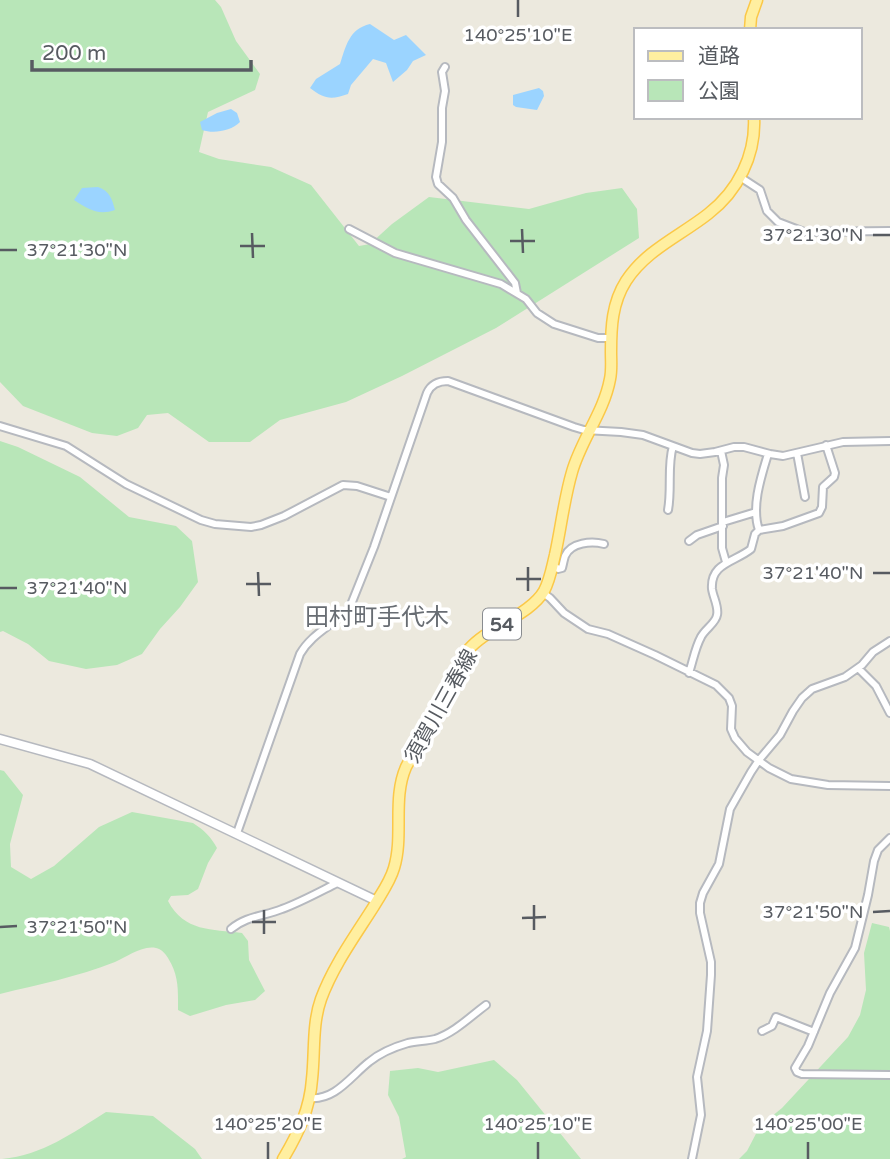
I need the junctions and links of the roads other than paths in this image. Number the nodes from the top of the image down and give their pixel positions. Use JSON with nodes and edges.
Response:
{"nodes":[{"id":1,"x":757,"y":0,"type":"edge"},
{"id":2,"x":750,"y":28,"type":"edge"},
{"id":3,"x":446,"y":67,"type":"dead end"},
{"id":4,"x":754,"y":119,"type":"edge"},
{"id":5,"x":740,"y":177,"type":"junction"},
{"id":6,"x":349,"y":229,"type":"dead end"},
{"id":7,"x":890,"y":231,"type":"edge"},
{"id":8,"x":517,"y":293,"type":"junction"},
{"id":9,"x":611,"y":338,"type":"junction"},
{"id":10,"x":0,"y":426,"type":"edge"},
{"id":11,"x":591,"y":430,"type":"junction"},
{"id":12,"x":890,"y":441,"type":"edge"},
{"id":13,"x":826,"y":445,"type":"junction"},
{"id":14,"x":673,"y":446,"type":"junction"},
{"id":15,"x":722,"y":451,"type":"junction"},
{"id":16,"x":797,"y":453,"type":"junction"},
{"id":17,"x":768,"y":454,"type":"junction"},
{"id":18,"x":391,"y":497,"type":"junction"},
{"id":19,"x":805,"y":497,"type":"dead end"},
{"id":20,"x":668,"y":510,"type":"dead end"},
{"id":21,"x":756,"y":512,"type":"junction"},
{"id":22,"x":723,"y":524,"type":"junction"},
{"id":23,"x":759,"y":530,"type":"junction"},
{"id":24,"x":689,"y":541,"type":"dead end"},
{"id":25,"x":604,"y":544,"type":"dead end"},
{"id":26,"x":726,"y":562,"type":"junction"},
{"id":27,"x":553,"y":565,"type":"junction"},
{"id":28,"x":543,"y":593,"type":"junction"},
{"id":29,"x":890,"y":641,"type":"edge"},
{"id":30,"x":858,"y":668,"type":"junction"},
{"id":31,"x":690,"y":673,"type":"junction"},
{"id":32,"x":890,"y":713,"type":"edge"},
{"id":33,"x":0,"y":739,"type":"edge"},
{"id":34,"x":759,"y":760,"type":"junction"},
{"id":35,"x":890,"y":786,"type":"edge"},
{"id":36,"x":237,"y":833,"type":"junction"},
{"id":37,"x":890,"y":838,"type":"edge"},
{"id":38,"x":337,"y":883,"type":"junction"},
{"id":39,"x":377,"y":901,"type":"junction"},
{"id":40,"x":231,"y":929,"type":"dead end"},
{"id":41,"x":486,"y":1005,"type":"dead end"},
{"id":42,"x":762,"y":1031,"type":"dead end"},
{"id":43,"x":814,"y":1031,"type":"junction"},
{"id":44,"x":890,"y":1075,"type":"edge"},
{"id":45,"x":309,"y":1098,"type":"junction"},
{"id":46,"x":283,"y":1159,"type":"edge"},
{"id":47,"x":692,"y":1159,"type":"edge"}],
"edges":[{"from":1,"to":2,"type":"main road"},
{"from":3,"to":8,"type":"street"},
{"from":4,"to":5,"type":"main road","number":"54"},
{"from":5,"to":7,"type":"street"},
{"from":5,"to":9,"type":"main road","number":"54"},
{"from":6,"to":8,"type":"street"},
{"from":8,"to":9,"type":"street"},
{"from":9,"to":11,"type":"main road","number":"54"},
{"from":10,"to":18,"type":"street"},
{"from":11,"to":14,"type":"street"},
{"from":11,"to":18,"type":"street"},
{"from":11,"to":27,"type":"main road","number":"54"},
{"from":12,"to":13,"type":"street"},
{"from":13,"to":16,"type":"street"},
{"from":13,"to":23,"type":"street"},
{"from":14,"to":15,"type":"street"},
{"from":14,"to":20,"type":"street"},
{"from":15,"to":17,"type":"street"},
{"from":15,"to":22,"type":"street"},
{"from":16,"to":17,"type":"street"},
{"from":16,"to":19,"type":"street"},
{"from":17,"to":21,"type":"street"},
{"from":18,"to":36,"type":"street"},
{"from":21,"to":22,"type":"street"},
{"from":21,"to":23,"type":"street"},
{"from":22,"to":24,"type":"street"},
{"from":22,"to":26,"type":"street"},
{"from":23,"to":26,"type":"street"},
{"from":25,"to":27,"type":"street"},
{"from":26,"to":31,"type":"street"},
{"from":27,"to":28,"type":"main road","number":"54"},
{"from":28,"to":31,"type":"street"},
{"from":28,"to":39,"type":"main road","name":"須賀川三春線","number":"54"},
{"from":29,"to":30,"type":"street"},
{"from":30,"to":32,"type":"street"},
{"from":30,"to":34,"type":"street"},
{"from":31,"to":34,"type":"street"},
{"from":33,"to":36,"type":"street"},
{"from":34,"to":35,"type":"street"},
{"from":34,"to":47,"type":"street"},
{"from":36,"to":38,"type":"street"},
{"from":37,"to":43,"type":"street"},
{"from":38,"to":39,"type":"street"},
{"from":38,"to":40,"type":"street"},
{"from":39,"to":45,"type":"main road","name":"須賀川三春線","number":"54"},
{"from":41,"to":45,"type":"street"},
{"from":42,"to":43,"type":"street"},
{"from":43,"to":44,"type":"street"},
{"from":45,"to":46,"type":"main road","name":"須賀川三春線","number":"54"}]}
